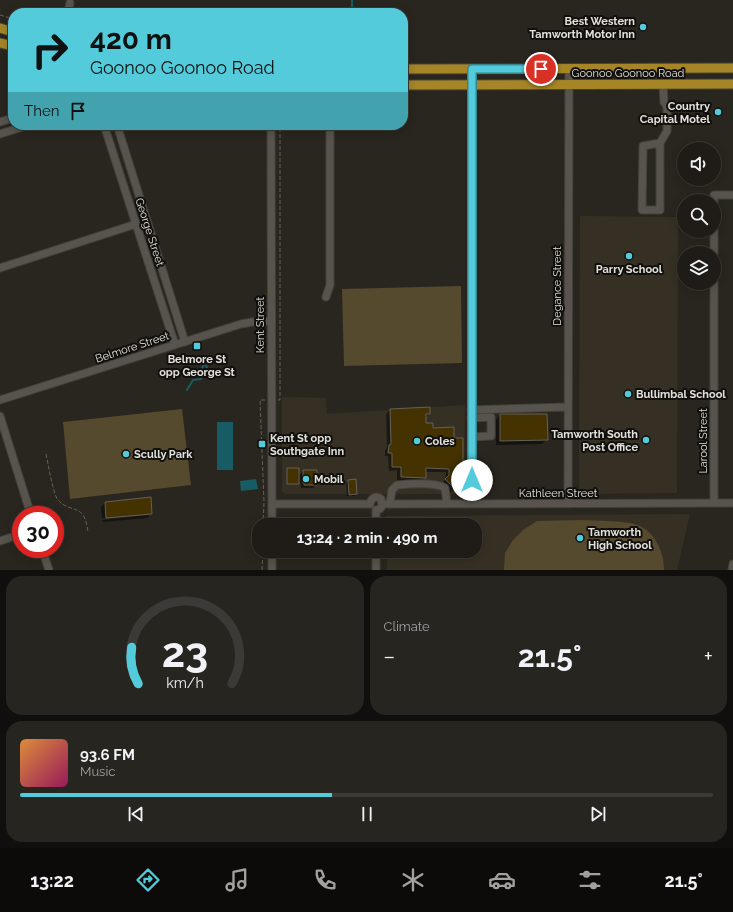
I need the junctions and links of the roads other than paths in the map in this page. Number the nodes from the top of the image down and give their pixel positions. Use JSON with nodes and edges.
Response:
{"nodes":[{"id":1,"x":70,"y":3,"type":"dead end"},
{"id":2,"x":69,"y":8,"type":"edge"},
{"id":3,"x":733,"y":68,"type":"edge"},
{"id":4,"x":408,"y":69,"type":"edge"},
{"id":5,"x":472,"y":69,"type":"junction"},
{"id":6,"x":569,"y":69,"type":"junction"},
{"id":7,"x":663,"y":84,"type":"junction"},
{"id":8,"x":733,"y":84,"type":"edge"},
{"id":9,"x":408,"y":85,"type":"edge"},
{"id":10,"x":472,"y":85,"type":"junction"},
{"id":11,"x":569,"y":85,"type":"junction"},
{"id":12,"x":13,"y":130,"type":"edge"},
{"id":13,"x":106,"y":130,"type":"edge"},
{"id":14,"x":119,"y":130,"type":"edge"},
{"id":15,"x":271,"y":130,"type":"edge"},
{"id":16,"x":330,"y":130,"type":"edge"},
{"id":17,"x":0,"y":134,"type":"edge"},
{"id":18,"x":660,"y":143,"type":"junction"},
{"id":19,"x":721,"y":195,"type":"edge"},
{"id":20,"x":733,"y":195,"type":"edge"},
{"id":21,"x":136,"y":224,"type":"junction"},
{"id":22,"x":0,"y":268,"type":"edge"},
{"id":23,"x":714,"y":290,"type":"edge"},
{"id":24,"x":326,"y":297,"type":"dead end"},
{"id":25,"x":271,"y":321,"type":"junction"},
{"id":26,"x":185,"y":342,"type":"junction"},
{"id":27,"x":175,"y":345,"type":"junction"},
{"id":28,"x":0,"y":400,"type":"edge"},
{"id":29,"x":568,"y":408,"type":"junction"},
{"id":30,"x":471,"y":414,"type":"junction"},
{"id":31,"x":0,"y":416,"type":"edge"},
{"id":32,"x":472,"y":437,"type":"junction"},
{"id":33,"x":714,"y":503,"type":"junction"},
{"id":34,"x":272,"y":504,"type":"junction"},
{"id":35,"x":370,"y":504,"type":"junction"},
{"id":36,"x":382,"y":504,"type":"junction"},
{"id":37,"x":390,"y":504,"type":"junction"},
{"id":38,"x":448,"y":504,"type":"junction"},
{"id":39,"x":472,"y":504,"type":"junction"},
{"id":40,"x":568,"y":504,"type":"junction"},
{"id":41,"x":733,"y":504,"type":"edge"},
{"id":42,"x":28,"y":506,"type":"edge"},
{"id":43,"x":376,"y":510,"type":"junction"},
{"id":44,"x":272,"y":518,"type":"edge"},
{"id":45,"x":376,"y":518,"type":"edge"},
{"id":46,"x":12,"y":537,"type":"edge"},
{"id":47,"x":0,"y":541,"type":"edge"},
{"id":48,"x":45,"y":558,"type":"edge"},
{"id":49,"x":272,"y":558,"type":"edge"},
{"id":50,"x":376,"y":558,"type":"edge"},
{"id":51,"x":733,"y":564,"type":"edge"},
{"id":52,"x":49,"y":570,"type":"edge"},
{"id":53,"x":272,"y":570,"type":"edge"},
{"id":54,"x":376,"y":570,"type":"edge"},
{"id":55,"x":732,"y":570,"type":"edge"}],
"edges":[{"from":1,"to":2,"type":"street"},
{"from":3,"to":6,"type":"main road","name":"Goonoo Goonoo Road"},
{"from":4,"to":5,"type":"main road","name":"Goonoo Goonoo Road"},
{"from":5,"to":6,"type":"main road","name":"Goonoo Goonoo Road"},
{"from":5,"to":10,"type":"street"},
{"from":6,"to":11,"type":"street","name":"Degance Street"},
{"from":7,"to":8,"type":"main road","name":"Goonoo Goonoo Road"},
{"from":7,"to":11,"type":"main road","name":"Goonoo Goonoo Road"},
{"from":7,"to":18,"type":"street"},
{"from":9,"to":10,"type":"main road","name":"Goonoo Goonoo Road"},
{"from":10,"to":11,"type":"main road","name":"Goonoo Goonoo Road"},
{"from":10,"to":30,"type":"street"},
{"from":11,"to":29,"type":"street","name":"Degance Street"},
{"from":12,"to":17,"type":"street"},
{"from":13,"to":21,"type":"street","name":"George Street"},
{"from":14,"to":26,"type":"street","name":"George Street"},
{"from":15,"to":25,"type":"street","name":"Kent Street"},
{"from":16,"to":24,"type":"street"},
{"from":18,"to":18,"type":"street"},
{"from":19,"to":20,"type":"street"},
{"from":21,"to":22,"type":"street"},
{"from":21,"to":27,"type":"street","name":"George Street"},
{"from":23,"to":33,"type":"street","name":"Larool Street"},
{"from":25,"to":26,"type":"street","name":"Belmore Street"},
{"from":25,"to":34,"type":"street","name":"Kent Street"},
{"from":26,"to":27,"type":"street","name":"Belmore Street"},
{"from":27,"to":28,"type":"street","name":"Belmore Street"},
{"from":29,"to":30,"type":"street"},
{"from":29,"to":40,"type":"street","name":"Degance Street"},
{"from":30,"to":32,"type":"street"},
{"from":30,"to":32,"type":"street"},
{"from":31,"to":42,"type":"street"},
{"from":32,"to":39,"type":"street"},
{"from":33,"to":40,"type":"street","name":"Kathleen Street"},
{"from":33,"to":41,"type":"street","name":"Kathleen Street"},
{"from":34,"to":35,"type":"street"},
{"from":34,"to":44,"type":"street","name":"Kent Street"},
{"from":35,"to":36,"type":"street"},
{"from":35,"to":43,"type":"street"},
{"from":36,"to":37,"type":"street","name":"Kathleen Street"},
{"from":36,"to":43,"type":"street"},
{"from":37,"to":38,"type":"street","name":"Kathleen Street"},
{"from":37,"to":38,"type":"street"},
{"from":38,"to":39,"type":"street","name":"Kathleen Street"},
{"from":39,"to":40,"type":"street","name":"Kathleen Street"},
{"from":43,"to":45,"type":"street"},
{"from":46,"to":47,"type":"street"},
{"from":48,"to":52,"type":"street"},
{"from":49,"to":53,"type":"street"},
{"from":50,"to":54,"type":"street"},
{"from":51,"to":55,"type":"street"}]}
